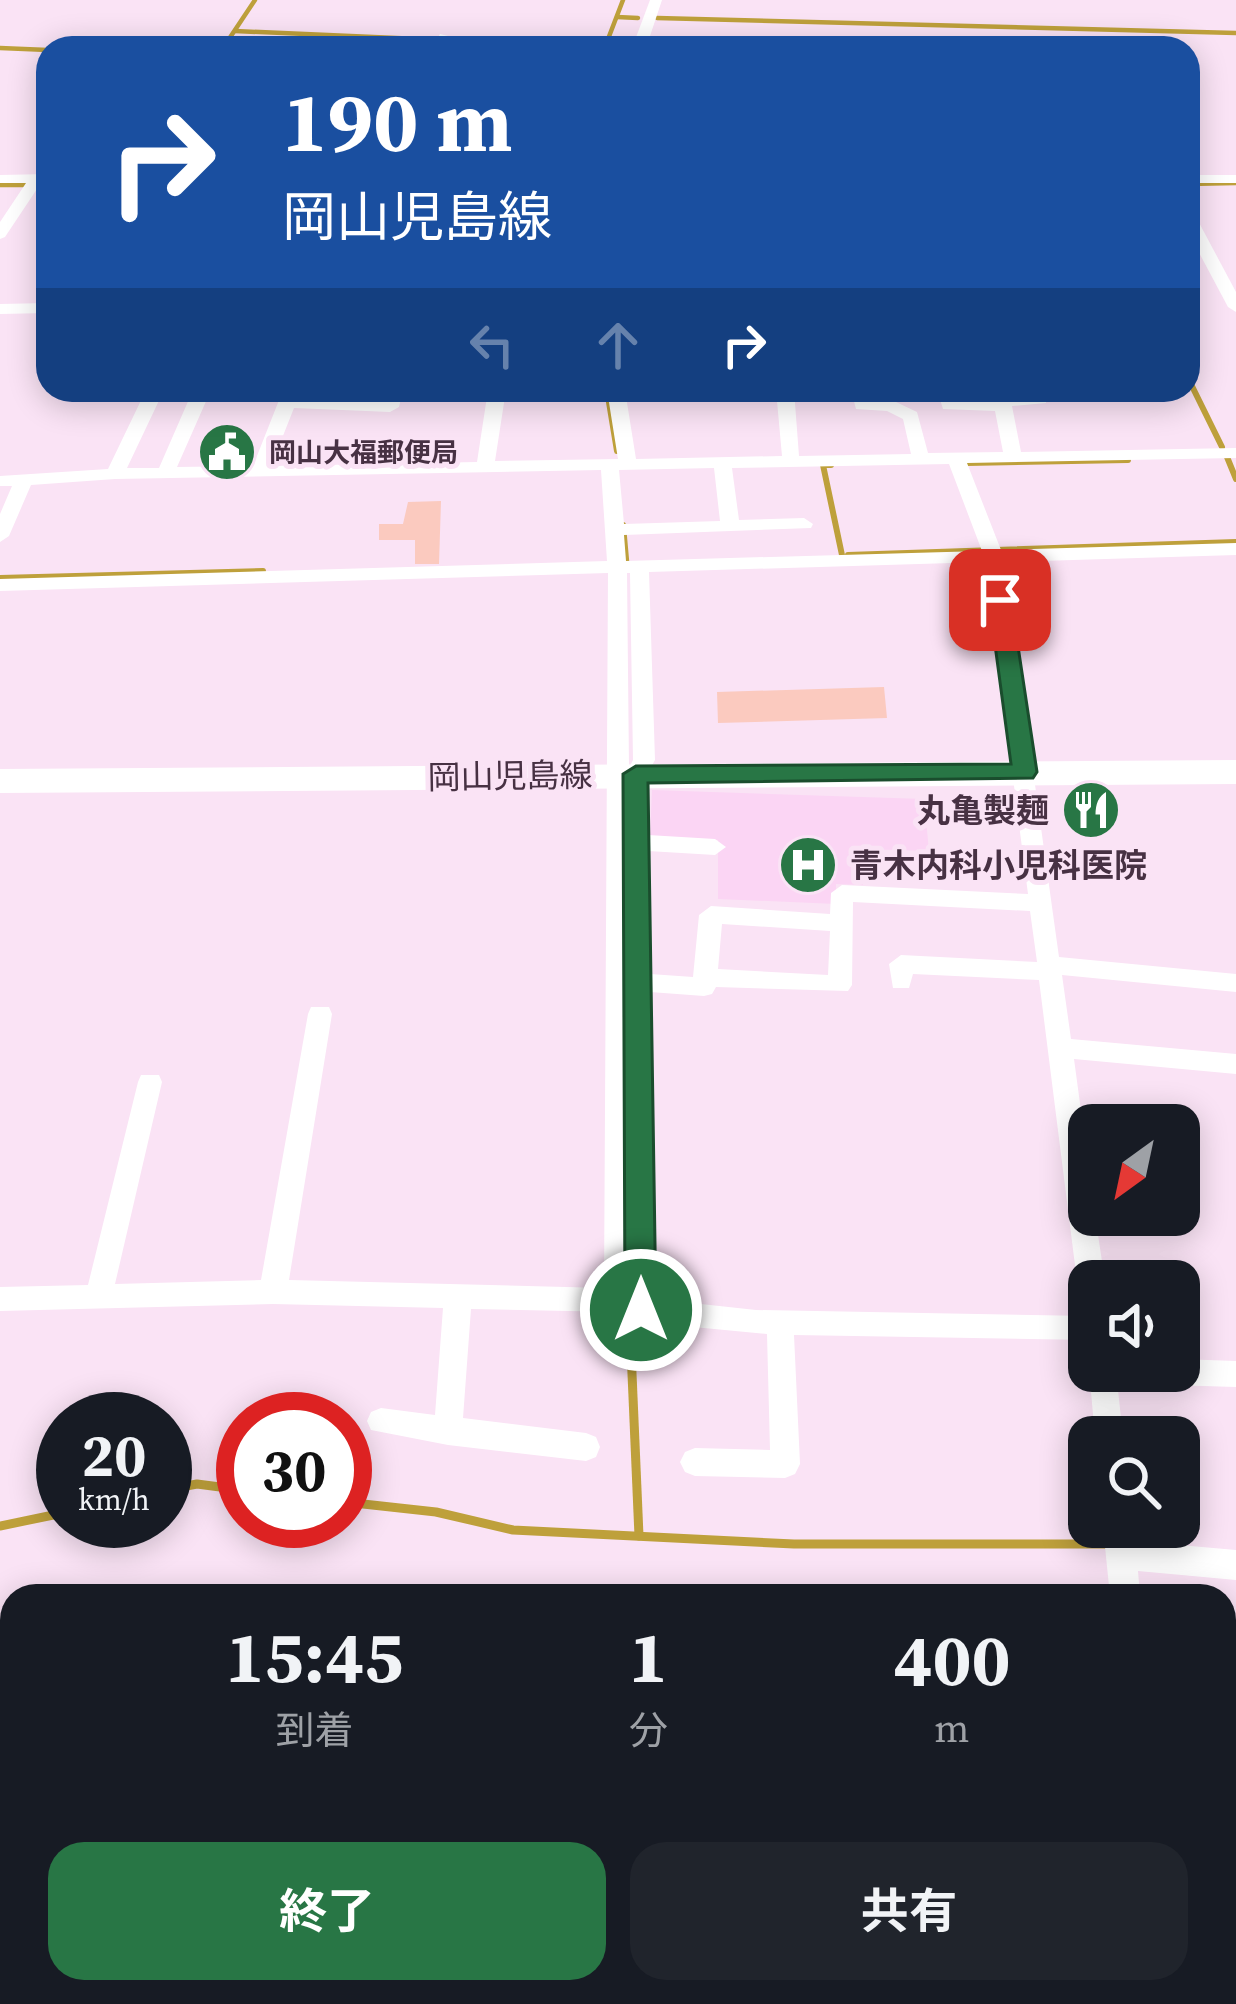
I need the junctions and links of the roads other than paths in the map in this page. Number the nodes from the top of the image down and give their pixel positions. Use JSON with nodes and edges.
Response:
{"nodes":[{"id":1,"x":656,"y":0,"type":"edge"},
{"id":2,"x":643,"y":36,"type":"edge"},
{"id":3,"x":0,"y":178,"type":"edge"},
{"id":4,"x":1236,"y":178,"type":"edge"},
{"id":5,"x":1200,"y":179,"type":"edge"},
{"id":6,"x":36,"y":181,"type":"edge"},
{"id":7,"x":36,"y":184,"type":"edge"},
{"id":8,"x":1200,"y":188,"type":"edge"},
{"id":9,"x":1236,"y":188,"type":"edge"},
{"id":10,"x":0,"y":235,"type":"edge"},
{"id":11,"x":1200,"y":240,"type":"edge"},
{"id":12,"x":1236,"y":307,"type":"edge"},
{"id":13,"x":36,"y":308,"type":"edge"},
{"id":14,"x":0,"y":309,"type":"edge"},
{"id":15,"x":149,"y":402,"type":"edge"},
{"id":16,"x":197,"y":402,"type":"edge"},
{"id":17,"x":287,"y":402,"type":"edge"},
{"id":18,"x":344,"y":402,"type":"edge"},
{"id":19,"x":391,"y":402,"type":"edge"},
{"id":20,"x":495,"y":402,"type":"edge"},
{"id":21,"x":616,"y":402,"type":"edge"},
{"id":22,"x":786,"y":402,"type":"edge"},
{"id":23,"x":862,"y":402,"type":"edge"},
{"id":24,"x":948,"y":402,"type":"edge"},
{"id":25,"x":1002,"y":402,"type":"edge"},
{"id":26,"x":1003,"y":406,"type":"junction"},
{"id":27,"x":1236,"y":453,"type":"edge"},
{"id":28,"x":1013,"y":458,"type":"junction"},
{"id":29,"x":921,"y":460,"type":"junction"},
{"id":30,"x":957,"y":460,"type":"junction"},
{"id":31,"x":791,"y":462,"type":"junction"},
{"id":32,"x":722,"y":463,"type":"junction"},
{"id":33,"x":619,"y":464,"type":"junction"},
{"id":34,"x":485,"y":466,"type":"junction"},
{"id":35,"x":260,"y":471,"type":"junction"},
{"id":36,"x":166,"y":473,"type":"junction"},
{"id":37,"x":115,"y":474,"type":"junction"},
{"id":38,"x":24,"y":480,"type":"junction"},
{"id":39,"x":0,"y":481,"type":"edge"},
{"id":40,"x":804,"y":524,"type":"dead end"},
{"id":41,"x":730,"y":526,"type":"junction"},
{"id":42,"x":621,"y":530,"type":"junction"},
{"id":43,"x":0,"y":536,"type":"edge"},
{"id":44,"x":1236,"y":549,"type":"edge"},
{"id":45,"x":992,"y":552,"type":"junction"},
{"id":46,"x":623,"y":567,"type":"junction"},
{"id":47,"x":0,"y":585,"type":"edge"},
{"id":48,"x":1025,"y":772,"type":"junction"},
{"id":49,"x":1236,"y":772,"type":"edge"},
{"id":50,"x":627,"y":774,"type":"junction"},
{"id":51,"x":0,"y":781,"type":"edge"},
{"id":52,"x":628,"y":842,"type":"junction"},
{"id":53,"x":715,"y":847,"type":"dead end"},
{"id":54,"x":1042,"y":903,"type":"junction"},
{"id":55,"x":841,"y":923,"type":"junction"},
{"id":56,"x":1050,"y":969,"type":"junction"},
{"id":57,"x":706,"y":977,"type":"junction"},
{"id":58,"x":639,"y":982,"type":"junction"},
{"id":59,"x":901,"y":982,"type":"dead end"},
{"id":60,"x":1236,"y":983,"type":"edge"},
{"id":61,"x":320,"y":1014,"type":"dead end"},
{"id":62,"x":1061,"y":1048,"type":"junction"},
{"id":63,"x":1236,"y":1064,"type":"edge"},
{"id":64,"x":629,"y":1081,"type":"junction"},
{"id":65,"x":150,"y":1082,"type":"dead end"},
{"id":66,"x":1088,"y":1260,"type":"edge"},
{"id":67,"x":272,"y":1292,"type":"junction"},
{"id":68,"x":458,"y":1296,"type":"junction"},
{"id":69,"x":98,"y":1298,"type":"junction"},
{"id":70,"x":0,"y":1299,"type":"edge"},
{"id":71,"x":629,"y":1301,"type":"junction"},
{"id":72,"x":780,"y":1322,"type":"junction"},
{"id":73,"x":1068,"y":1328,"type":"edge"},
{"id":74,"x":1200,"y":1373,"type":"edge"},
{"id":75,"x":1236,"y":1374,"type":"edge"},
{"id":76,"x":381,"y":1421,"type":"dead end"},
{"id":77,"x":448,"y":1432,"type":"junction"},
{"id":78,"x":586,"y":1447,"type":"dead end"},
{"id":79,"x":694,"y":1462,"type":"dead end"},
{"id":80,"x":1121,"y":1548,"type":"edge"},
{"id":81,"x":1154,"y":1548,"type":"edge"},
{"id":82,"x":1236,"y":1565,"type":"edge"},
{"id":83,"x":1124,"y":1584,"type":"edge"}],
"edges":[{"from":1,"to":2,"type":"street"},
{"from":3,"to":6,"type":"street"},
{"from":4,"to":5,"type":"street"},
{"from":7,"to":10,"type":"street"},
{"from":8,"to":9,"type":"street"},
{"from":11,"to":12,"type":"street"},
{"from":13,"to":14,"type":"street"},
{"from":15,"to":37,"type":"street"},
{"from":16,"to":36,"type":"street"},
{"from":17,"to":35,"type":"street"},
{"from":18,"to":19,"type":"street"},
{"from":20,"to":34,"type":"street"},
{"from":21,"to":33,"type":"street"},
{"from":22,"to":31,"type":"street"},
{"from":23,"to":29,"type":"street"},
{"from":24,"to":26,"type":"street"},
{"from":25,"to":26,"type":"street"},
{"from":26,"to":28,"type":"street"},
{"from":27,"to":28,"type":"street"},
{"from":28,"to":30,"type":"street"},
{"from":29,"to":30,"type":"street"},
{"from":29,"to":31,"type":"street"},
{"from":30,"to":45,"type":"street"},
{"from":31,"to":32,"type":"street"},
{"from":32,"to":33,"type":"street"},
{"from":32,"to":41,"type":"street"},
{"from":33,"to":34,"type":"street"},
{"from":33,"to":42,"type":"street"},
{"from":34,"to":35,"type":"street"},
{"from":35,"to":36,"type":"street"},
{"from":36,"to":37,"type":"street"},
{"from":37,"to":38,"type":"street"},
{"from":38,"to":39,"type":"street"},
{"from":38,"to":43,"type":"street"},
{"from":40,"to":41,"type":"street"},
{"from":41,"to":42,"type":"street"},
{"from":42,"to":46,"type":"street"},
{"from":44,"to":45,"type":"street"},
{"from":45,"to":46,"type":"street"},
{"from":45,"to":48,"type":"street"},
{"from":46,"to":47,"type":"street"},
{"from":46,"to":50,"type":"street"},
{"from":48,"to":49,"type":"main road","name":"岡山児島線"},
{"from":48,"to":50,"type":"main road","name":"岡山児島線"},
{"from":48,"to":54,"type":"street"},
{"from":50,"to":51,"type":"main road","name":"岡山児島線"},
{"from":50,"to":52,"type":"street"},
{"from":52,"to":53,"type":"street"},
{"from":52,"to":58,"type":"street"},
{"from":52,"to":64,"type":"street"},
{"from":54,"to":55,"type":"street"},
{"from":54,"to":56,"type":"street"},
{"from":55,"to":57,"type":"street"},
{"from":55,"to":57,"type":"street"},
{"from":56,"to":59,"type":"street"},
{"from":56,"to":60,"type":"street"},
{"from":56,"to":62,"type":"street"},
{"from":57,"to":58,"type":"street"},
{"from":58,"to":64,"type":"street"},
{"from":61,"to":67,"type":"street"},
{"from":62,"to":63,"type":"street"},
{"from":62,"to":66,"type":"street"},
{"from":64,"to":71,"type":"street"},
{"from":65,"to":69,"type":"street"},
{"from":67,"to":68,"type":"street"},
{"from":67,"to":69,"type":"street"},
{"from":68,"to":71,"type":"street"},
{"from":68,"to":77,"type":"street"},
{"from":69,"to":70,"type":"street"},
{"from":71,"to":72,"type":"street"},
{"from":72,"to":73,"type":"street"},
{"from":72,"to":79,"type":"street"},
{"from":74,"to":75,"type":"street"},
{"from":76,"to":77,"type":"street"},
{"from":77,"to":78,"type":"street"},
{"from":80,"to":83,"type":"street"},
{"from":81,"to":82,"type":"street"}]}
